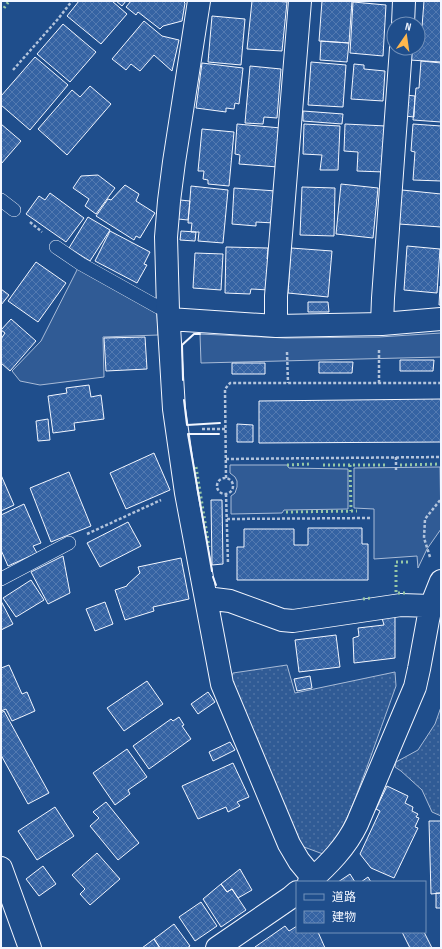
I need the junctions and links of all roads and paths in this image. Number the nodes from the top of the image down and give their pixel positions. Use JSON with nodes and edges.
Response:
{"nodes":[{"id":1,"x":72,"y":1,"type":"edge"},
{"id":2,"x":199,"y":1,"type":"edge"},
{"id":3,"x":300,"y":1,"type":"edge"},
{"id":4,"x":404,"y":1,"type":"edge"},
{"id":5,"x":403,"y":16,"type":"edge"},
{"id":6,"x":400,"y":56,"type":"edge"},
{"id":7,"x":13,"y":70,"type":"dead end"},
{"id":8,"x":1,"y":200,"type":"edge"},
{"id":9,"x":14,"y":210,"type":"joint"},
{"id":10,"x":56,"y":247,"type":"joint"},
{"id":11,"x":168,"y":314,"type":"junction"},
{"id":12,"x":441,"y":319,"type":"edge"},
{"id":13,"x":276,"y":326,"type":"junction"},
{"id":14,"x":380,"y":335,"type":"junction"},
{"id":15,"x":286,"y":345,"type":"dead end"},
{"id":16,"x":288,"y":383,"type":"junction"},
{"id":17,"x":379,"y":383,"type":"junction"},
{"id":18,"x":441,"y":383,"type":"edge"},
{"id":19,"x":195,"y":429,"type":"dead end"},
{"id":20,"x":226,"y":429,"type":"junction"},
{"id":21,"x":441,"y":456,"type":"edge"},
{"id":22,"x":396,"y":457,"type":"junction"},
{"id":23,"x":226,"y":459,"type":"junction"},
{"id":24,"x":396,"y":472,"type":"dead end"},
{"id":25,"x":226,"y":478,"type":"junction"},
{"id":26,"x":186,"y":493,"type":"junction"},
{"id":27,"x":226,"y":494,"type":"junction"},
{"id":28,"x":441,"y":499,"type":"edge"},
{"id":29,"x":372,"y":518,"type":"dead end"},
{"id":30,"x":227,"y":519,"type":"junction"},
{"id":31,"x":69,"y":543,"type":"joint"},
{"id":32,"x":430,"y":557,"type":"dead end"},
{"id":33,"x":228,"y":571,"type":"dead end"},
{"id":34,"x":1,"y":579,"type":"edge"},
{"id":35,"x":441,"y":581,"type":"edge"},
{"id":36,"x":206,"y":598,"type":"junction"},
{"id":37,"x":431,"y":606,"type":"junction"},
{"id":38,"x":1,"y":868,"type":"edge"},
{"id":39,"x":311,"y":880,"type":"edge"},
{"id":40,"x":296,"y":893,"type":"edge"},
{"id":41,"x":30,"y":948,"type":"edge"},
{"id":42,"x":217,"y":948,"type":"edge"}],
"edges":[{"from":1,"to":7,"type":"path"},
{"from":2,"to":11,"type":"street"},
{"from":3,"to":13,"type":"street"},
{"from":4,"to":5,"type":"street"},
{"from":6,"to":14,"type":"street"},
{"from":8,"to":9,"type":"lane"},
{"from":9,"to":10,"type":"path"},
{"from":10,"to":11,"type":"lane"},
{"from":11,"to":13,"type":"street"},
{"from":11,"to":26,"type":"street"},
{"from":12,"to":14,"type":"street"},
{"from":13,"to":14,"type":"street"},
{"from":14,"to":17,"type":"path"},
{"from":15,"to":16,"type":"path"},
{"from":16,"to":17,"type":"path"},
{"from":16,"to":20,"type":"path"},
{"from":17,"to":18,"type":"path"},
{"from":19,"to":20,"type":"path"},
{"from":20,"to":23,"type":"path"},
{"from":21,"to":22,"type":"path"},
{"from":22,"to":23,"type":"path"},
{"from":22,"to":24,"type":"path"},
{"from":23,"to":25,"type":"path"},
{"from":25,"to":27,"type":"path"},
{"from":25,"to":27,"type":"path"},
{"from":26,"to":31,"type":"path"},
{"from":26,"to":36,"type":"street"},
{"from":27,"to":30,"type":"path"},
{"from":28,"to":32,"type":"path"},
{"from":29,"to":30,"type":"path"},
{"from":30,"to":33,"type":"path"},
{"from":31,"to":34,"type":"lane"},
{"from":35,"to":37,"type":"street"},
{"from":36,"to":37,"type":"street"},
{"from":36,"to":39,"type":"street"},
{"from":37,"to":39,"type":"street"},
{"from":38,"to":41,"type":"street"},
{"from":40,"to":42,"type":"street"}]}
